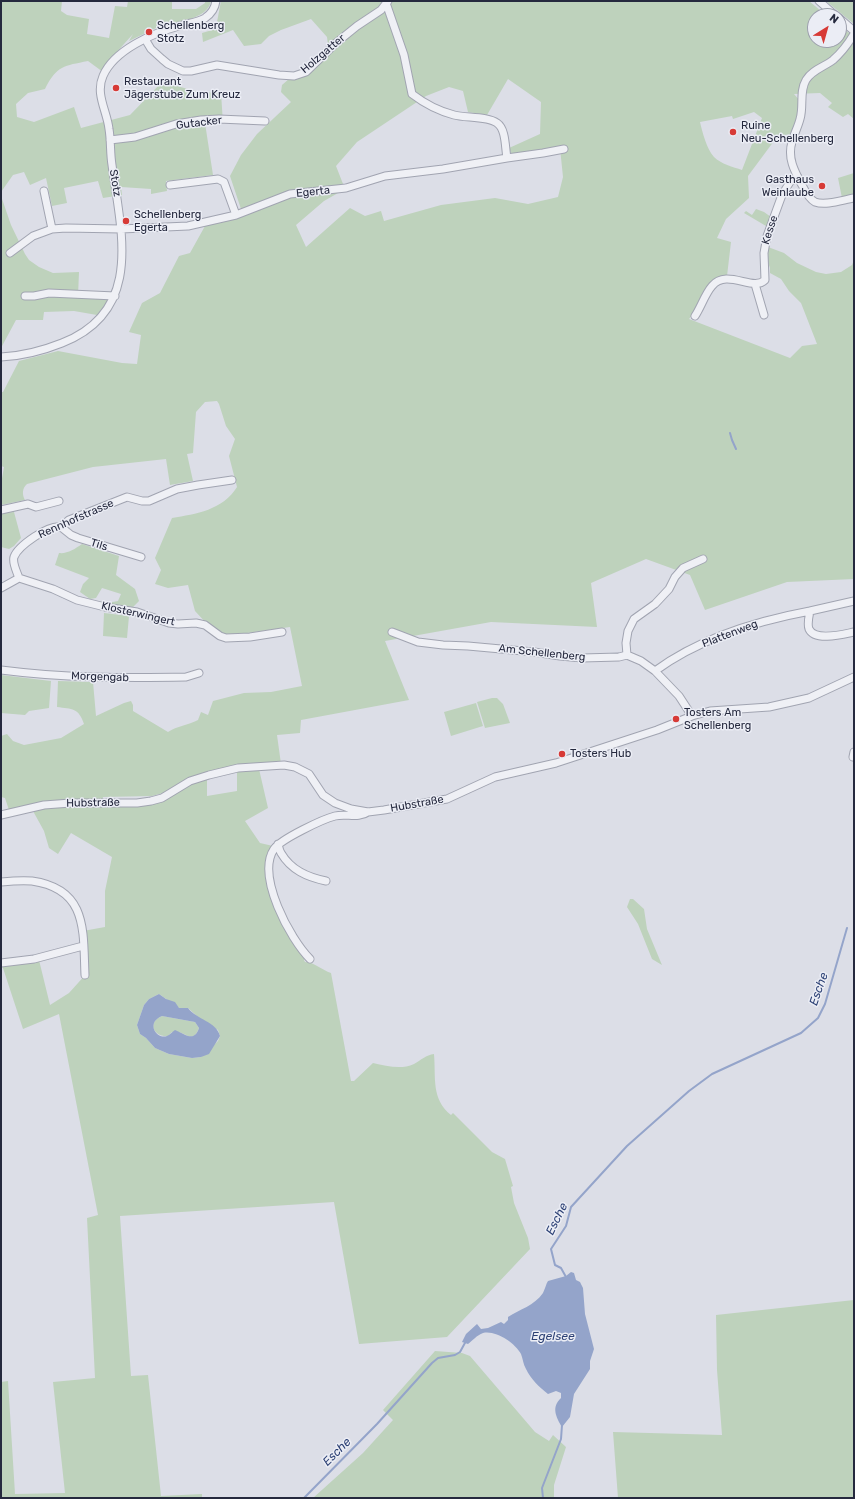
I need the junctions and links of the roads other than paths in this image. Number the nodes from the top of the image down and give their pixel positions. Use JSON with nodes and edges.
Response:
{"nodes":[{"id":1,"x":216,"y":1,"type":"edge"},
{"id":2,"x":819,"y":1,"type":"edge"},
{"id":3,"x":387,"y":2,"type":"edge"},
{"id":4,"x":827,"y":8,"type":"edge"},
{"id":5,"x":854,"y":34,"type":"edge"},
{"id":6,"x":145,"y":39,"type":"junction"},
{"id":7,"x":265,"y":121,"type":"dead end"},
{"id":8,"x":110,"y":140,"type":"junction"},
{"id":9,"x":564,"y":149,"type":"dead end"},
{"id":10,"x":507,"y":158,"type":"junction"},
{"id":11,"x":798,"y":177,"type":"junction"},
{"id":12,"x":170,"y":185,"type":"dead end"},
{"id":13,"x":44,"y":191,"type":"dead end"},
{"id":14,"x":854,"y":198,"type":"edge"},
{"id":15,"x":236,"y":215,"type":"junction"},
{"id":16,"x":52,"y":229,"type":"junction"},
{"id":17,"x":121,"y":229,"type":"junction"},
{"id":18,"x":10,"y":253,"type":"dead end"},
{"id":19,"x":755,"y":284,"type":"junction"},
{"id":20,"x":25,"y":296,"type":"dead end"},
{"id":21,"x":115,"y":296,"type":"junction"},
{"id":22,"x":764,"y":315,"type":"dead end"},
{"id":23,"x":695,"y":316,"type":"dead end"},
{"id":24,"x":1,"y":357,"type":"edge"},
{"id":25,"x":232,"y":480,"type":"dead end"},
{"id":26,"x":59,"y":501,"type":"dead end"},
{"id":27,"x":1,"y":510,"type":"edge"},
{"id":28,"x":61,"y":527,"type":"junction"},
{"id":29,"x":141,"y":557,"type":"dead end"},
{"id":30,"x":703,"y":559,"type":"dead end"},
{"id":31,"x":19,"y":578,"type":"junction"},
{"id":32,"x":1,"y":588,"type":"edge"},
{"id":33,"x":854,"y":601,"type":"edge"},
{"id":34,"x":810,"y":611,"type":"junction"},
{"id":35,"x":282,"y":632,"type":"dead end"},
{"id":36,"x":392,"y":632,"type":"dead end"},
{"id":37,"x":854,"y":632,"type":"edge"},
{"id":38,"x":627,"y":655,"type":"junction"},
{"id":39,"x":1,"y":670,"type":"edge"},
{"id":40,"x":655,"y":671,"type":"junction"},
{"id":41,"x":199,"y":673,"type":"dead end"},
{"id":42,"x":854,"y":677,"type":"edge"},
{"id":43,"x":692,"y":716,"type":"junction"},
{"id":44,"x":368,"y":812,"type":"junction"},
{"id":45,"x":1,"y":815,"type":"edge"},
{"id":46,"x":278,"y":844,"type":"junction"},
{"id":47,"x":326,"y":881,"type":"dead end"},
{"id":48,"x":1,"y":882,"type":"edge"},
{"id":49,"x":83,"y":946,"type":"junction"},
{"id":50,"x":310,"y":959,"type":"dead end"},
{"id":51,"x":1,"y":963,"type":"edge"},
{"id":52,"x":85,"y":975,"type":"dead end"}],
"edges":[{"from":1,"to":6,"type":"street","name":"Stotz"},
{"from":2,"to":4,"type":"street"},
{"from":3,"to":6,"type":"street","name":"Holzgatter"},
{"from":3,"to":10,"type":"street"},
{"from":5,"to":11,"type":"street"},
{"from":6,"to":8,"type":"street","name":"Stotz"},
{"from":7,"to":8,"type":"street","name":"Gutacker"},
{"from":8,"to":17,"type":"street","name":"Stotz"},
{"from":9,"to":10,"type":"street","name":"Egerta"},
{"from":10,"to":15,"type":"street","name":"Egerta"},
{"from":11,"to":14,"type":"street"},
{"from":11,"to":19,"type":"street","name":"Kesse"},
{"from":12,"to":15,"type":"street"},
{"from":13,"to":16,"type":"street"},
{"from":15,"to":17,"type":"street","name":"Egerta"},
{"from":16,"to":17,"type":"street","name":"Egerta"},
{"from":16,"to":18,"type":"street","name":"Egerta"},
{"from":17,"to":21,"type":"street","name":"Stotz"},
{"from":19,"to":22,"type":"street"},
{"from":19,"to":23,"type":"street"},
{"from":20,"to":21,"type":"street"},
{"from":21,"to":24,"type":"street","name":"Stotz"},
{"from":25,"to":28,"type":"street","name":"Rennhofstrasse"},
{"from":26,"to":27,"type":"street"},
{"from":28,"to":29,"type":"street","name":"Tils"},
{"from":28,"to":31,"type":"street","name":"Rennhofstrasse"},
{"from":30,"to":38,"type":"street"},
{"from":31,"to":32,"type":"street"},
{"from":31,"to":35,"type":"street","name":"Klosterwingert"},
{"from":33,"to":34,"type":"street","name":"Plattenweg"},
{"from":34,"to":37,"type":"street"},
{"from":34,"to":40,"type":"street","name":"Plattenweg"},
{"from":36,"to":38,"type":"street","name":"Am Schellenberg"},
{"from":38,"to":40,"type":"street"},
{"from":39,"to":41,"type":"street","name":"Morgengab"},
{"from":40,"to":43,"type":"street"},
{"from":42,"to":43,"type":"street","name":"Hubstraße"},
{"from":43,"to":44,"type":"street","name":"Hubstraße"},
{"from":44,"to":45,"type":"street","name":"Hubstraße"},
{"from":44,"to":46,"type":"street"},
{"from":46,"to":47,"type":"street"},
{"from":46,"to":50,"type":"street"},
{"from":48,"to":49,"type":"street"},
{"from":49,"to":51,"type":"street"},
{"from":49,"to":52,"type":"street"}]}
